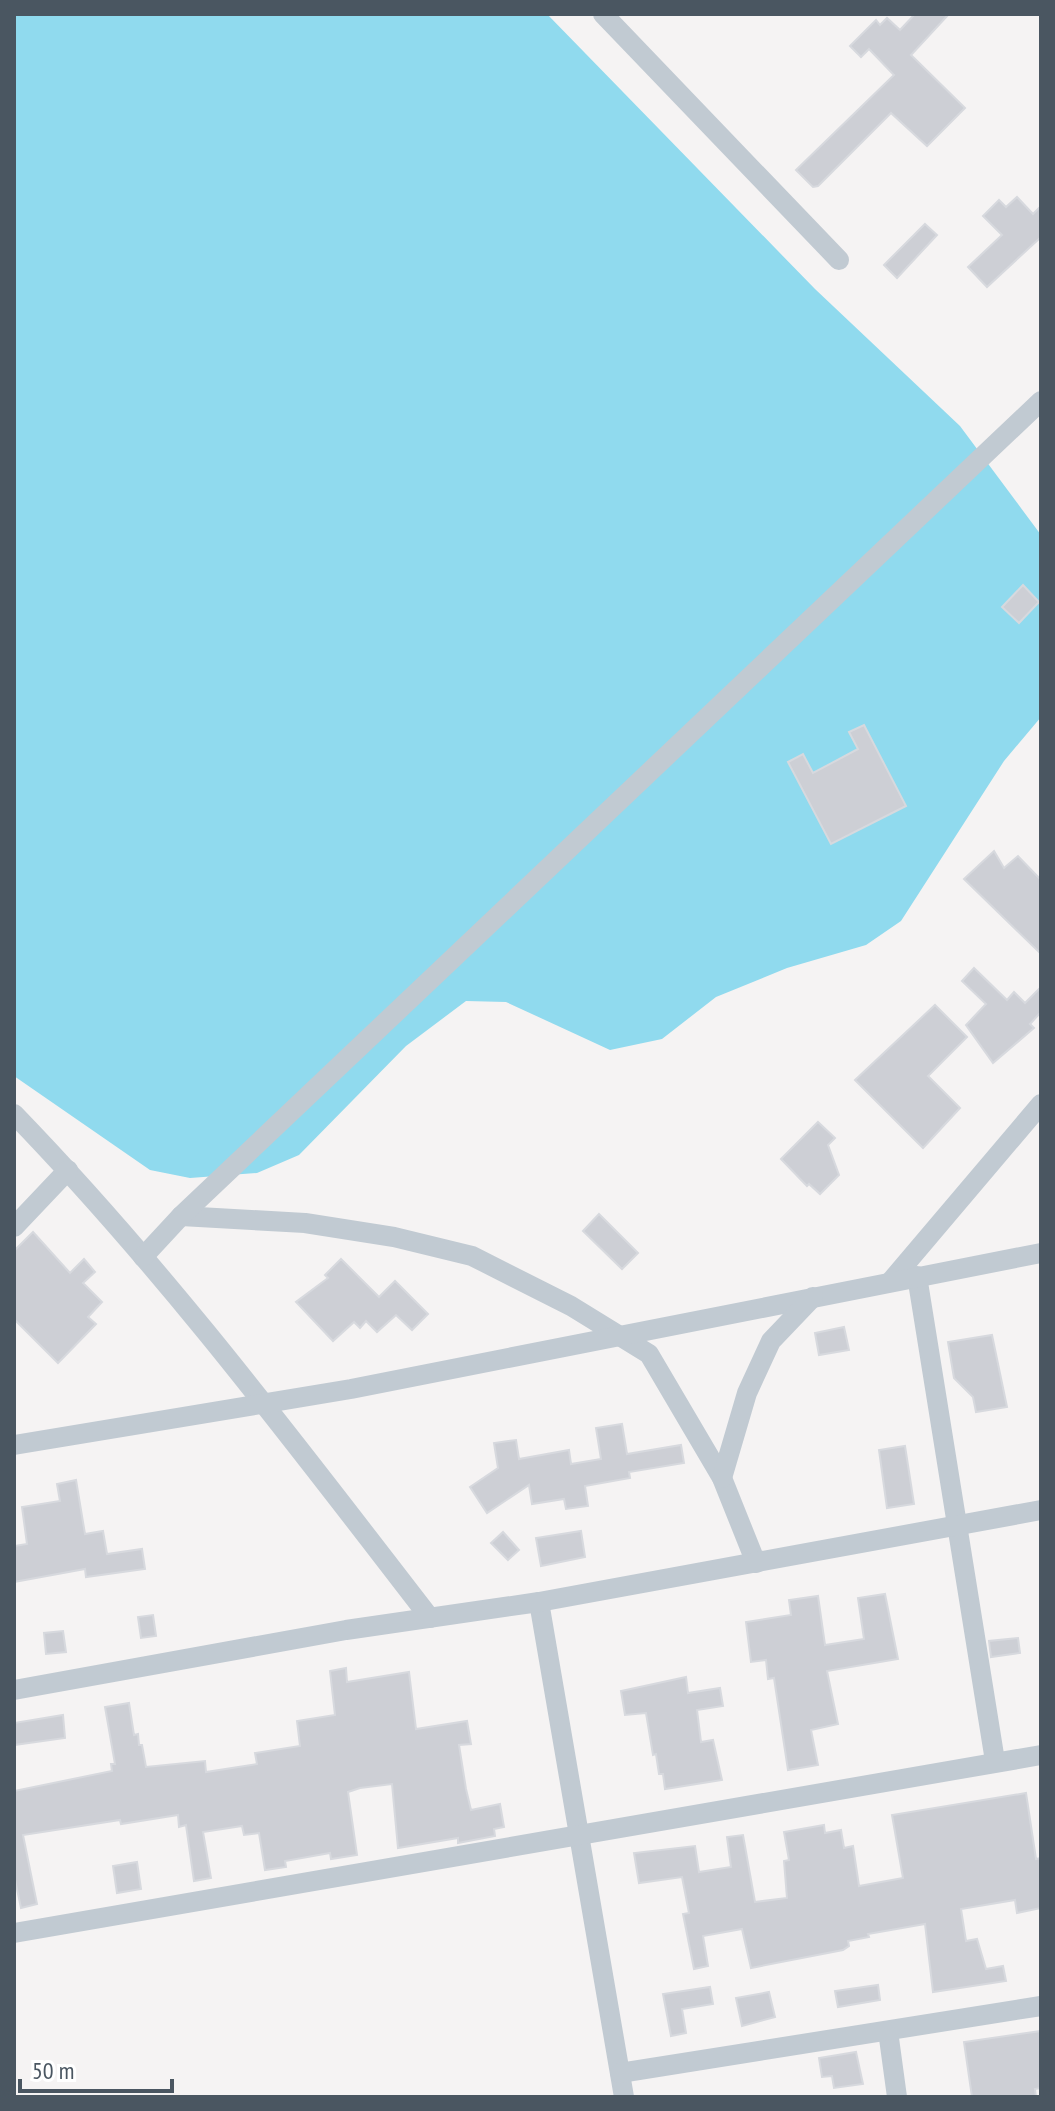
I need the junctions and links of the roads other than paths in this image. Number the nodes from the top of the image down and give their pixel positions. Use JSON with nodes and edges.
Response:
{"nodes":[{"id":1,"x":603,"y":14,"type":"edge"},
{"id":2,"x":839,"y":260,"type":"dead end"},
{"id":3,"x":1041,"y":401,"type":"edge"},
{"id":4,"x":1041,"y":1104,"type":"edge"},
{"id":5,"x":14,"y":1114,"type":"edge"},
{"id":6,"x":68,"y":1170,"type":"junction"},
{"id":7,"x":181,"y":1216,"type":"junction"},
{"id":8,"x":14,"y":1227,"type":"edge"},
{"id":9,"x":1041,"y":1253,"type":"edge"},
{"id":10,"x":143,"y":1257,"type":"junction"},
{"id":11,"x":917,"y":1276,"type":"junction"},
{"id":12,"x":891,"y":1281,"type":"junction"},
{"id":13,"x":813,"y":1297,"type":"junction"},
{"id":14,"x":619,"y":1336,"type":"junction"},
{"id":15,"x":266,"y":1405,"type":"junction"},
{"id":16,"x":14,"y":1445,"type":"edge"},
{"id":17,"x":722,"y":1478,"type":"junction"},
{"id":18,"x":1041,"y":1510,"type":"edge"},
{"id":19,"x":958,"y":1526,"type":"junction"},
{"id":20,"x":756,"y":1563,"type":"junction"},
{"id":21,"x":539,"y":1602,"type":"junction"},
{"id":22,"x":430,"y":1618,"type":"junction"},
{"id":23,"x":14,"y":1690,"type":"edge"},
{"id":24,"x":1041,"y":1755,"type":"edge"},
{"id":25,"x":995,"y":1761,"type":"junction"},
{"id":26,"x":580,"y":1835,"type":"junction"},
{"id":27,"x":14,"y":1933,"type":"edge"},
{"id":28,"x":1041,"y":2006,"type":"edge"},
{"id":29,"x":888,"y":2031,"type":"junction"},
{"id":30,"x":620,"y":2073,"type":"junction"},
{"id":31,"x":624,"y":2097,"type":"edge"},
{"id":32,"x":897,"y":2097,"type":"edge"}],
"edges":[{"from":1,"to":2,"type":"street"},
{"from":3,"to":7,"type":"street"},
{"from":4,"to":12,"type":"street"},
{"from":5,"to":6,"type":"street"},
{"from":6,"to":8,"type":"street"},
{"from":6,"to":10,"type":"street"},
{"from":7,"to":10,"type":"street"},
{"from":7,"to":14,"type":"street"},
{"from":9,"to":11,"type":"street"},
{"from":10,"to":15,"type":"street"},
{"from":11,"to":12,"type":"street"},
{"from":11,"to":19,"type":"street"},
{"from":12,"to":13,"type":"street"},
{"from":13,"to":14,"type":"street"},
{"from":13,"to":17,"type":"street"},
{"from":14,"to":15,"type":"street"},
{"from":14,"to":17,"type":"street"},
{"from":15,"to":16,"type":"street"},
{"from":15,"to":22,"type":"street"},
{"from":17,"to":20,"type":"street"},
{"from":18,"to":19,"type":"street"},
{"from":19,"to":20,"type":"street"},
{"from":19,"to":25,"type":"street"},
{"from":20,"to":21,"type":"street"},
{"from":21,"to":22,"type":"street"},
{"from":21,"to":26,"type":"street"},
{"from":22,"to":23,"type":"street"},
{"from":24,"to":25,"type":"street"},
{"from":25,"to":26,"type":"street"},
{"from":26,"to":27,"type":"street"},
{"from":26,"to":30,"type":"street"},
{"from":28,"to":29,"type":"street"},
{"from":29,"to":30,"type":"street"},
{"from":29,"to":32,"type":"street"},
{"from":30,"to":31,"type":"street"}]}
